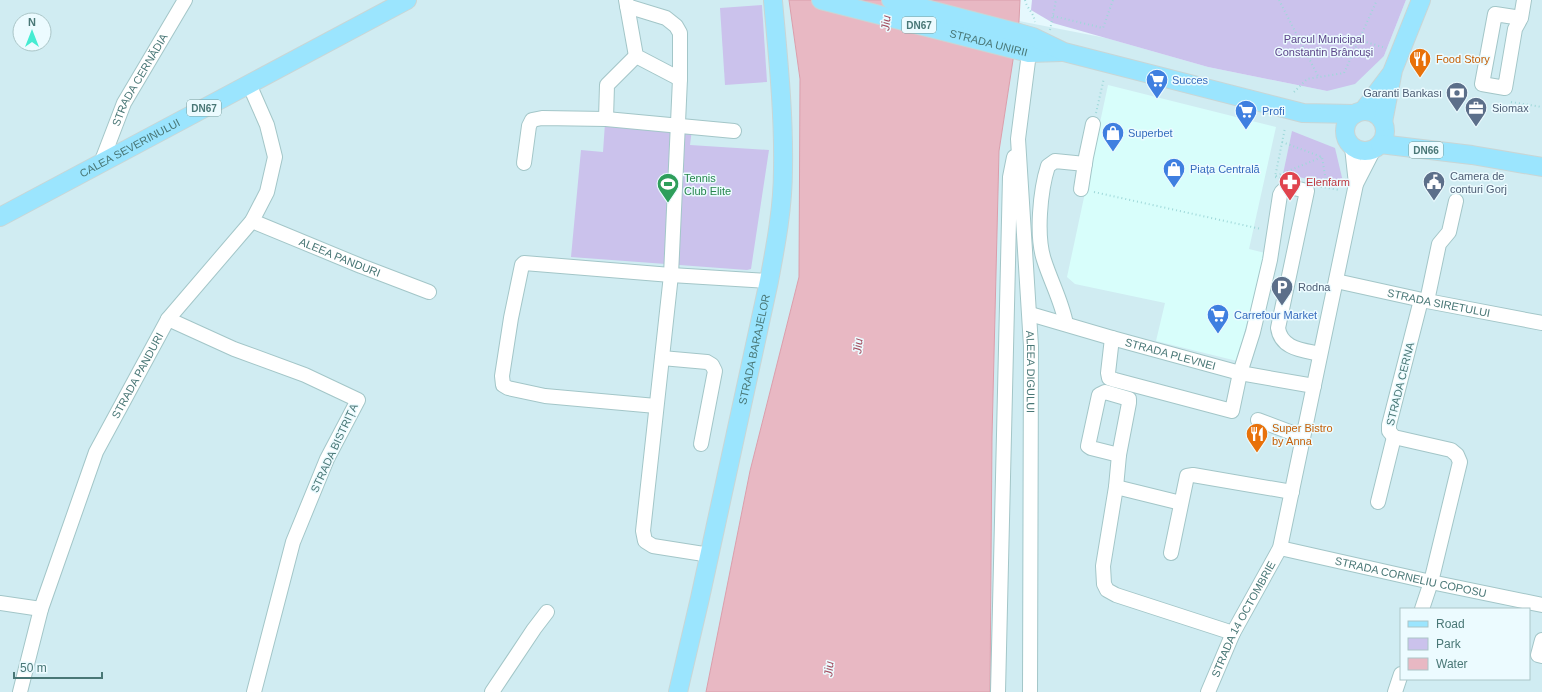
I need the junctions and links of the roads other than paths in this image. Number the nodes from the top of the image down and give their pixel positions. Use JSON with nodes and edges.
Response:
{"nodes":[{"id":1,"x":185,"y":0,"type":"edge"},
{"id":2,"x":407,"y":0,"type":"edge"},
{"id":3,"x":821,"y":0,"type":"edge"},
{"id":4,"x":891,"y":0,"type":"edge"},
{"id":5,"x":1421,"y":0,"type":"edge"},
{"id":6,"x":1524,"y":0,"type":"edge"},
{"id":7,"x":773,"y":1,"type":"dead end"},
{"id":8,"x":627,"y":3,"type":"edge"},
{"id":9,"x":1521,"y":18,"type":"junction"},
{"id":10,"x":1024,"y":43,"type":"junction"},
{"id":11,"x":636,"y":56,"type":"junction"},
{"id":12,"x":1393,"y":70,"type":"junction"},
{"id":13,"x":680,"y":79,"type":"junction"},
{"id":14,"x":249,"y":84,"type":"junction"},
{"id":15,"x":1303,"y":113,"type":"junction"},
{"id":16,"x":1359,"y":113,"type":"junction"},
{"id":17,"x":606,"y":119,"type":"junction"},
{"id":18,"x":1093,"y":124,"type":"dead end"},
{"id":19,"x":678,"y":126,"type":"junction"},
{"id":20,"x":734,"y":131,"type":"dead end"},
{"id":21,"x":1380,"y":136,"type":"junction"},
{"id":22,"x":1018,"y":139,"type":"junction"},
{"id":23,"x":1349,"y":141,"type":"junction"},
{"id":24,"x":100,"y":163,"type":"junction"},
{"id":25,"x":524,"y":164,"type":"dead end"},
{"id":26,"x":1085,"y":164,"type":"junction"},
{"id":27,"x":1542,"y":167,"type":"edge"},
{"id":28,"x":1356,"y":184,"type":"junction"},
{"id":29,"x":1082,"y":190,"type":"road end"},
{"id":30,"x":1456,"y":201,"type":"dead end"},
{"id":31,"x":0,"y":217,"type":"edge"},
{"id":32,"x":252,"y":221,"type":"junction"},
{"id":33,"x":671,"y":275,"type":"junction"},
{"id":34,"x":769,"y":280,"type":"junction"},
{"id":35,"x":1336,"y":281,"type":"junction"},
{"id":36,"x":429,"y":292,"type":"dead end"},
{"id":37,"x":1424,"y":300,"type":"junction"},
{"id":38,"x":1030,"y":314,"type":"junction"},
{"id":39,"x":168,"y":319,"type":"junction"},
{"id":40,"x":1542,"y":323,"type":"edge"},
{"id":41,"x":1066,"y":324,"type":"junction"},
{"id":42,"x":1112,"y":338,"type":"junction"},
{"id":43,"x":1320,"y":354,"type":"junction"},
{"id":44,"x":662,"y":358,"type":"junction"},
{"id":45,"x":1240,"y":373,"type":"junction"},
{"id":46,"x":1314,"y":386,"type":"junction"},
{"id":47,"x":656,"y":406,"type":"junction"},
{"id":48,"x":1258,"y":420,"type":"dead end"},
{"id":49,"x":1303,"y":437,"type":"junction"},
{"id":50,"x":1394,"y":437,"type":"junction"},
{"id":51,"x":701,"y":444,"type":"dead end"},
{"id":52,"x":1119,"y":455,"type":"dead end"},
{"id":53,"x":1116,"y":487,"type":"junction"},
{"id":54,"x":1292,"y":492,"type":"junction"},
{"id":55,"x":1378,"y":502,"type":"dead end"},
{"id":56,"x":1181,"y":503,"type":"junction"},
{"id":57,"x":1280,"y":548,"type":"junction"},
{"id":58,"x":1171,"y":553,"type":"dead end"},
{"id":59,"x":710,"y":555,"type":"junction"},
{"id":60,"x":1430,"y":582,"type":"junction"},
{"id":61,"x":0,"y":603,"type":"edge"},
{"id":62,"x":1542,"y":605,"type":"edge"},
{"id":63,"x":1422,"y":608,"type":"edge"},
{"id":64,"x":41,"y":609,"type":"junction"},
{"id":65,"x":547,"y":612,"type":"dead end"},
{"id":66,"x":1234,"y":633,"type":"junction"},
{"id":67,"x":1542,"y":640,"type":"edge"},
{"id":68,"x":1536,"y":655,"type":"edge"},
{"id":69,"x":1400,"y":677,"type":"edge"},
{"id":70,"x":20,"y":692,"type":"edge"},
{"id":71,"x":254,"y":692,"type":"edge"},
{"id":72,"x":492,"y":692,"type":"edge"},
{"id":73,"x":678,"y":692,"type":"edge"},
{"id":74,"x":998,"y":692,"type":"edge"},
{"id":75,"x":1030,"y":692,"type":"edge"},
{"id":76,"x":1208,"y":692,"type":"edge"},
{"id":77,"x":1395,"y":692,"type":"edge"}],
"edges":[{"from":1,"to":24,"type":"street","name":"STRADA CERNĂDIA"},
{"from":2,"to":14,"type":"main road","name":"CALEA SEVERINULUI","number":"DN67"},
{"from":3,"to":10,"type":"main road","name":"STRADA UNIRII","number":"DN67"},
{"from":4,"to":10,"type":"main road","name":"STRADA UNIRII","number":"DN67"},
{"from":5,"to":12,"type":"main road"},
{"from":6,"to":9,"type":"street"},
{"from":7,"to":34,"type":"main road","name":"STRADA BARAJELOR"},
{"from":8,"to":11,"type":"street"},
{"from":8,"to":13,"type":"street"},
{"from":9,"to":9,"type":"street"},
{"from":10,"to":15,"type":"main road","name":"STRADA UNIRII","number":"DN67"},
{"from":10,"to":22,"type":"street","name":"ALEEA DIGULUI"},
{"from":11,"to":13,"type":"street"},
{"from":11,"to":17,"type":"street"},
{"from":12,"to":16,"type":"main road"},
{"from":12,"to":21,"type":"main road"},
{"from":13,"to":19,"type":"street"},
{"from":14,"to":24,"type":"main road","name":"CALEA SEVERINULUI","number":"DN67"},
{"from":14,"to":32,"type":"street","name":"STRADA PANDURI"},
{"from":15,"to":16,"type":"main road","name":"STRADA UNIRII","number":"DN67"},
{"from":15,"to":23,"type":"main road","name":"STRADA UNIRII","number":"DN67"},
{"from":16,"to":21,"type":"main road","name":"STRADA UNIRII"},
{"from":16,"to":23,"type":"main road"},
{"from":17,"to":19,"type":"street"},
{"from":17,"to":25,"type":"street"},
{"from":18,"to":26,"type":"street"},
{"from":19,"to":20,"type":"street"},
{"from":19,"to":33,"type":"street"},
{"from":21,"to":23,"type":"main road","name":"STRADA UNIRII"},
{"from":21,"to":27,"type":"main road","name":"STRADA UNIRII","number":"DN66"},
{"from":21,"to":28,"type":"street"},
{"from":22,"to":38,"type":"street","name":"ALEEA DIGULUI"},
{"from":22,"to":74,"type":"street"},
{"from":23,"to":28,"type":"street"},
{"from":24,"to":31,"type":"main road","name":"CALEA SEVERINULUI","number":"DN67"},
{"from":26,"to":29,"type":"street"},
{"from":26,"to":41,"type":"street"},
{"from":28,"to":35,"type":"street","name":"STRADA 14 OCTOMBRIE"},
{"from":30,"to":37,"type":"street","name":"STRADA CERNA"},
{"from":32,"to":36,"type":"street","name":"ALEEA PANDURI"},
{"from":32,"to":39,"type":"street","name":"STRADA PANDURI"},
{"from":33,"to":34,"type":"street"},
{"from":33,"to":44,"type":"street"},
{"from":33,"to":47,"type":"street"},
{"from":34,"to":59,"type":"main road","name":"STRADA BARAJELOR"},
{"from":35,"to":37,"type":"street","name":"STRADA SIRETULUI"},
{"from":35,"to":43,"type":"street","name":"STRADA 14 OCTOMBRIE"},
{"from":37,"to":40,"type":"street","name":"STRADA SIRETULUI"},
{"from":37,"to":50,"type":"street","name":"STRADA CERNA"},
{"from":38,"to":41,"type":"street","name":"STRADA PLEVNEI"},
{"from":38,"to":75,"type":"street","name":"ALEEA DIGULUI"},
{"from":39,"to":64,"type":"street","name":"STRADA PANDURI"},
{"from":39,"to":71,"type":"street","name":"STRADA BISTRIȚA"},
{"from":41,"to":42,"type":"street","name":"STRADA PLEVNEI"},
{"from":42,"to":45,"type":"street","name":"STRADA PLEVNEI"},
{"from":42,"to":45,"type":"street"},
{"from":43,"to":45,"type":"street"},
{"from":43,"to":46,"type":"street","name":"STRADA 14 OCTOMBRIE"},
{"from":44,"to":47,"type":"street"},
{"from":44,"to":51,"type":"street"},
{"from":45,"to":46,"type":"street","name":"STRADA PLEVNEI"},
{"from":46,"to":49,"type":"street","name":"STRADA 14 OCTOMBRIE"},
{"from":47,"to":59,"type":"street"},
{"from":48,"to":49,"type":"street"},
{"from":49,"to":54,"type":"street","name":"STRADA 14 OCTOMBRIE"},
{"from":50,"to":55,"type":"street"},
{"from":50,"to":60,"type":"street","name":"STRADA CERNA"},
{"from":52,"to":53,"type":"street"},
{"from":53,"to":56,"type":"street"},
{"from":53,"to":66,"type":"street"},
{"from":54,"to":56,"type":"street"},
{"from":54,"to":57,"type":"street","name":"STRADA 14 OCTOMBRIE"},
{"from":56,"to":58,"type":"street"},
{"from":57,"to":60,"type":"street","name":"STRADA CORNELIU COPOSU"},
{"from":57,"to":66,"type":"street","name":"STRADA 14 OCTOMBRIE"},
{"from":59,"to":73,"type":"main road","name":"STRADA BARAJELOR"},
{"from":60,"to":62,"type":"street","name":"STRADA CORNELIU COPOSU"},
{"from":60,"to":63,"type":"street"},
{"from":61,"to":64,"type":"street"},
{"from":64,"to":70,"type":"street","name":"STRADA PANDURI"},
{"from":65,"to":72,"type":"street"},
{"from":66,"to":76,"type":"street","name":"STRADA 14 OCTOMBRIE"},
{"from":67,"to":68,"type":"street"},
{"from":69,"to":77,"type":"street"}]}
